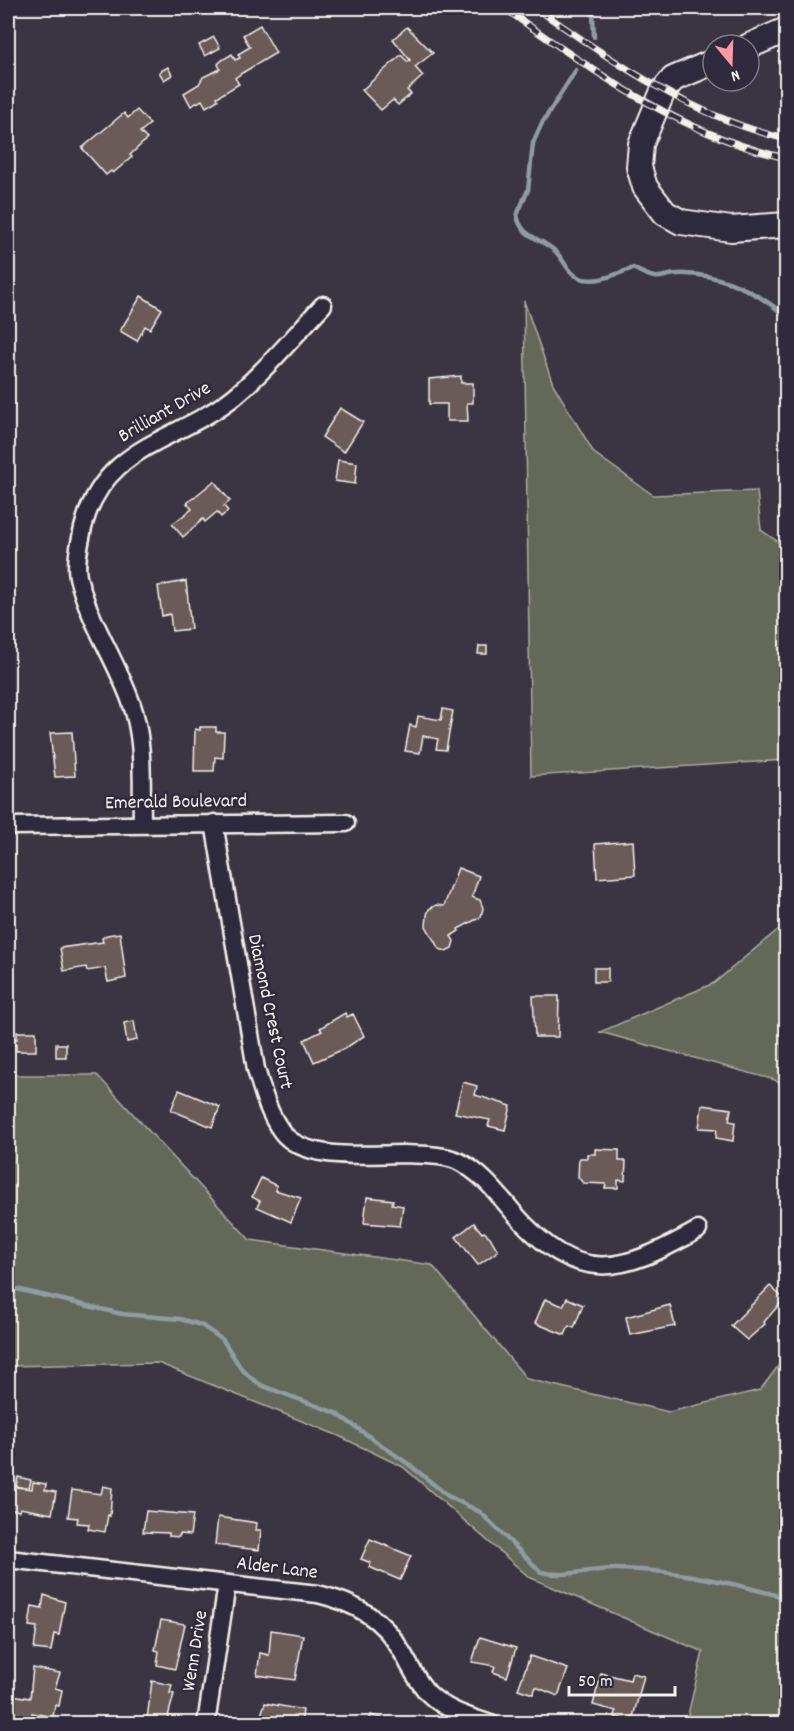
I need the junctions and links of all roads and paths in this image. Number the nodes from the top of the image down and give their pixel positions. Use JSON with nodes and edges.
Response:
{"nodes":[{"id":1,"x":786,"y":30,"type":"edge"},
{"id":2,"x":761,"y":41,"type":"edge"},
{"id":3,"x":701,"y":67,"type":"edge"},
{"id":4,"x":786,"y":225,"type":"edge"},
{"id":5,"x":322,"y":304,"type":"dead end"},
{"id":6,"x":213,"y":823,"type":"junction"},
{"id":7,"x":346,"y":823,"type":"dead end"},
{"id":8,"x":142,"y":824,"type":"junction"},
{"id":9,"x":8,"y":826,"type":"edge"},
{"id":10,"x":698,"y":1230,"type":"dead end"},
{"id":11,"x":8,"y":1559,"type":"edge"},
{"id":12,"x":227,"y":1584,"type":"junction"},
{"id":13,"x":206,"y":1724,"type":"edge"},
{"id":14,"x":491,"y":1724,"type":"edge"}],
"edges":[{"from":1,"to":2,"type":"street"},
{"from":3,"to":4,"type":"street"},
{"from":5,"to":8,"type":"street","name":"Brilliant Drive"},
{"from":6,"to":7,"type":"street","name":"Emerald Boulevard"},
{"from":6,"to":8,"type":"street","name":"Emerald Boulevard"},
{"from":6,"to":10,"type":"street","name":"Diamond Crest Court"},
{"from":8,"to":9,"type":"street","name":"Emerald Boulevard"},
{"from":11,"to":12,"type":"street","name":"Alder Lane"},
{"from":12,"to":13,"type":"street","name":"Wenn Drive"},
{"from":12,"to":14,"type":"street","name":"Alder Lane"}]}
